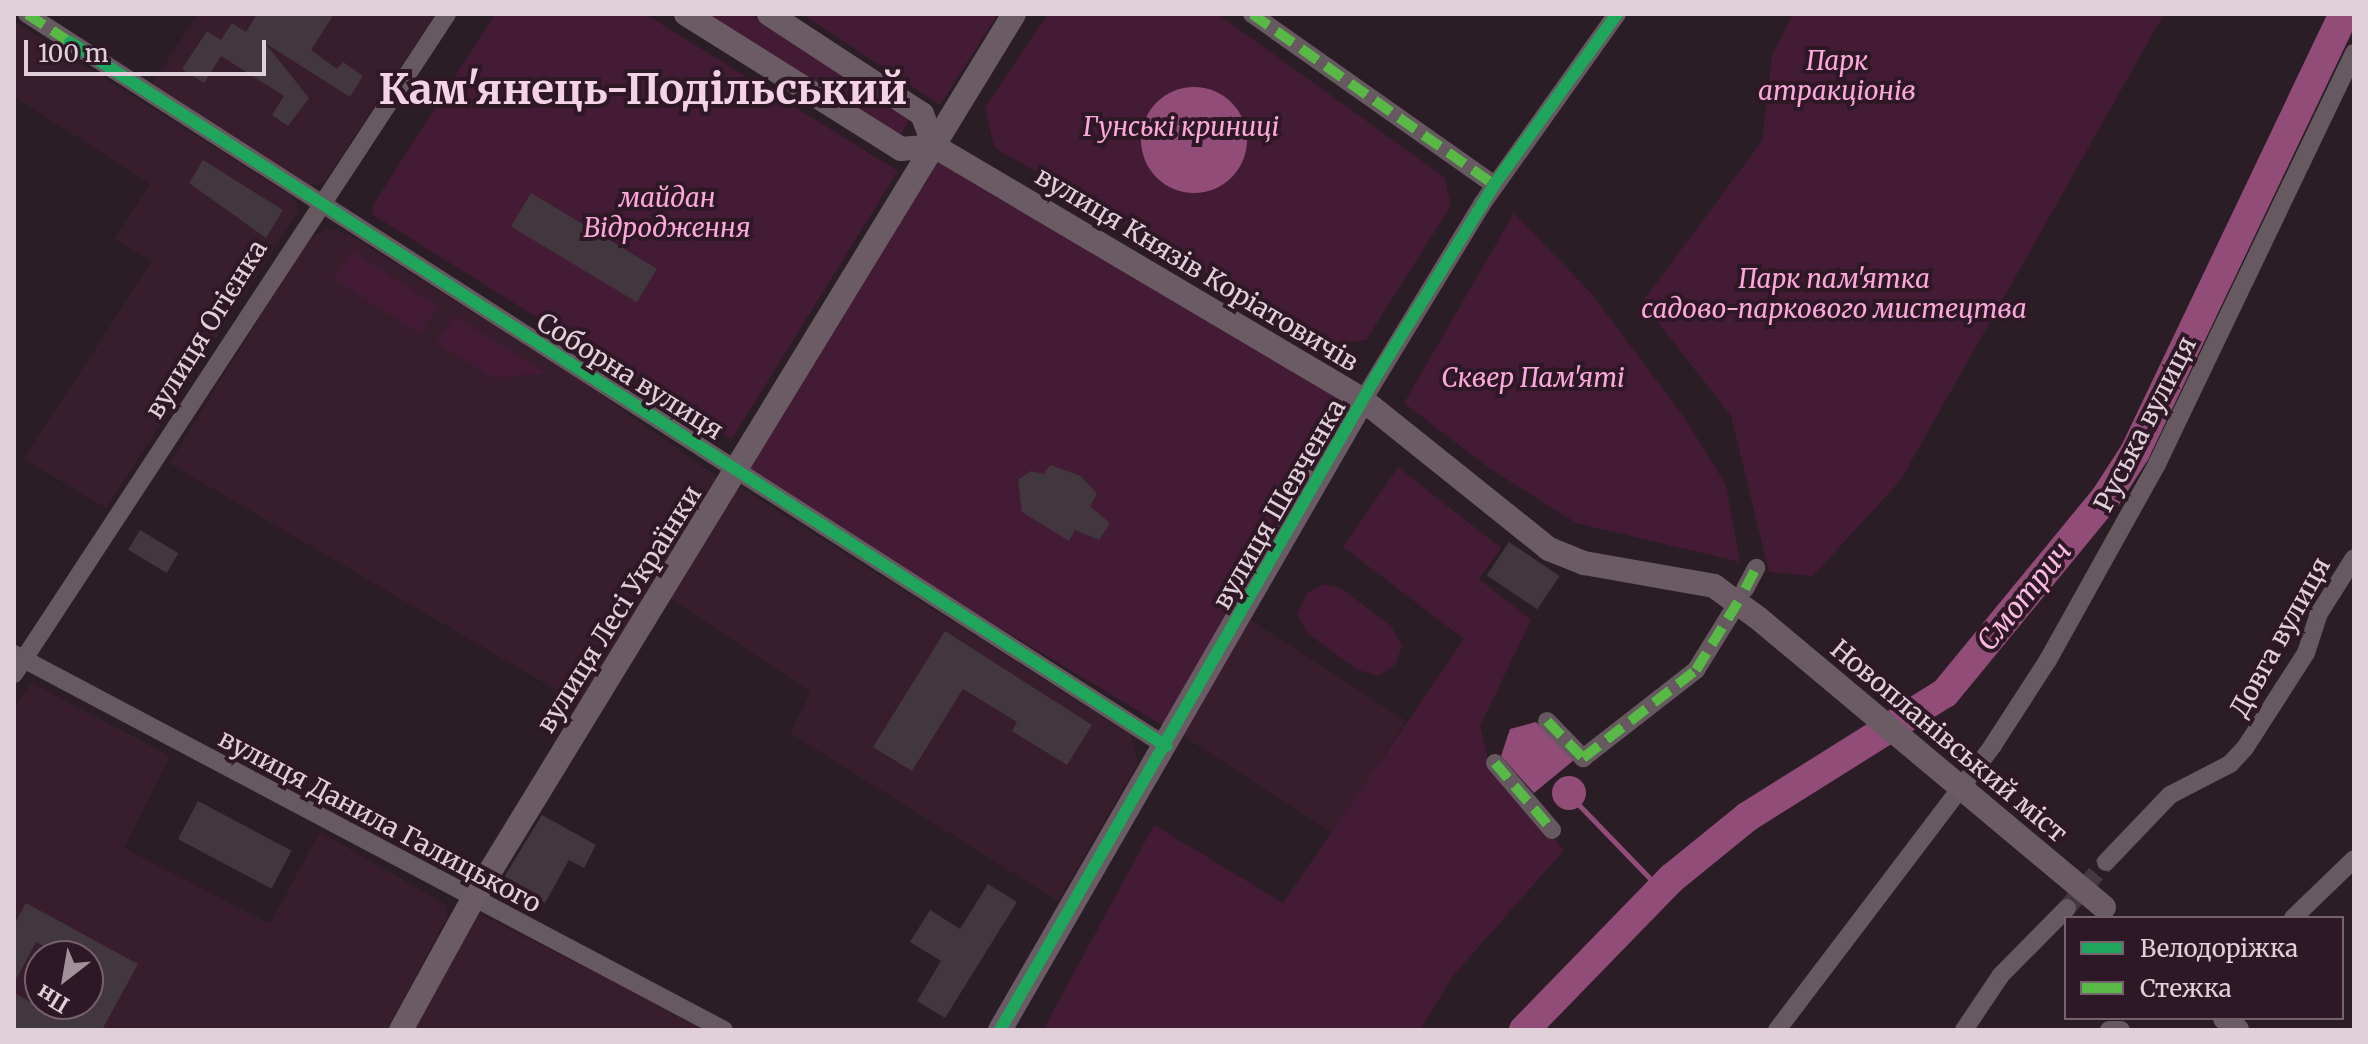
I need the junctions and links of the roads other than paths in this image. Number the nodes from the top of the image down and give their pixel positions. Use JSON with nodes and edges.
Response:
{"nodes":[{"id":1,"x":27,"y":14,"type":"edge"},
{"id":2,"x":447,"y":14,"type":"edge"},
{"id":3,"x":686,"y":14,"type":"edge"},
{"id":4,"x":769,"y":14,"type":"edge"},
{"id":5,"x":1014,"y":14,"type":"edge"},
{"id":6,"x":1252,"y":14,"type":"edge"},
{"id":7,"x":1617,"y":14,"type":"edge"},
{"id":8,"x":2354,"y":53,"type":"edge"},
{"id":9,"x":934,"y":146,"type":"junction"},
{"id":10,"x":1494,"y":185,"type":"junction"},
{"id":11,"x":321,"y":202,"type":"junction"},
{"id":12,"x":1363,"y":400,"type":"junction"},
{"id":13,"x":737,"y":470,"type":"junction"},
{"id":14,"x":2354,"y":558,"type":"edge"},
{"id":15,"x":1756,"y":568,"type":"dead end"},
{"id":16,"x":1741,"y":596,"type":"junction"},
{"id":17,"x":1758,"y":618,"type":"joint"},
{"id":18,"x":17,"y":663,"type":"edge"},
{"id":19,"x":1547,"y":721,"type":"dead end"},
{"id":20,"x":1166,"y":746,"type":"junction"},
{"id":21,"x":1495,"y":763,"type":"dead end"},
{"id":22,"x":1552,"y":830,"type":"dead end"},
{"id":23,"x":2354,"y":859,"type":"edge"},
{"id":24,"x":2106,"y":862,"type":"tunnel mouth"},
{"id":25,"x":472,"y":901,"type":"junction"},
{"id":26,"x":2067,"y":908,"type":"tunnel mouth"},
{"id":27,"x":2111,"y":912,"type":"edge"},
{"id":28,"x":2295,"y":916,"type":"edge"},
{"id":29,"x":401,"y":1030,"type":"edge"},
{"id":30,"x":724,"y":1030,"type":"edge"},
{"id":31,"x":1000,"y":1030,"type":"edge"},
{"id":32,"x":1777,"y":1030,"type":"edge"},
{"id":33,"x":1964,"y":1030,"type":"edge"},
{"id":34,"x":2109,"y":1030,"type":"edge"},
{"id":35,"x":2121,"y":1030,"type":"edge"}],
"edges":[{"from":1,"to":11,"type":"street","name":"Соборна вулиця"},
{"from":2,"to":11,"type":"street","name":"вулиця Огієнка"},
{"from":3,"to":9,"type":"main road","name":"вулиця Князів Коріатовичів"},
{"from":4,"to":9,"type":"main road"},
{"from":5,"to":9,"type":"main road","name":"вулиця Лесі Українки"},
{"from":6,"to":10,"type":"street"},
{"from":7,"to":10,"type":"street","name":"вулиця Шевченка"},
{"from":8,"to":32,"type":"street","name":"Руська вулиця"},
{"from":9,"to":12,"type":"main road","name":"вулиця Князів Коріатовичів"},
{"from":9,"to":13,"type":"main road","name":"вулиця Лесі Українки"},
{"from":10,"to":12,"type":"street","name":"вулиця Шевченка"},
{"from":11,"to":13,"type":"street","name":"Соборна вулиця"},
{"from":11,"to":18,"type":"street","name":"вулиця Огієнка"},
{"from":12,"to":16,"type":"main road","name":"вулиця Князів Коріатовичів"},
{"from":12,"to":20,"type":"main road","name":"вулиця Шевченка"},
{"from":13,"to":20,"type":"street","name":"Соборна вулиця"},
{"from":13,"to":25,"type":"main road","name":"вулиця Лесі Українки"},
{"from":14,"to":24,"type":"street","name":"Довга вулиця"},
{"from":15,"to":16,"type":"street"},
{"from":16,"to":17,"type":"main road","name":"вулиця Князів Коріатовичів"},
{"from":16,"to":19,"type":"street"},
{"from":17,"to":27,"type":"main road","name":"Новопланівський міст","bridge":true},
{"from":18,"to":25,"type":"street","name":"вулиця Данила Галицького"},
{"from":20,"to":31,"type":"main road","name":"вулиця Шевченка"},
{"from":21,"to":22,"type":"street"},
{"from":23,"to":28,"type":"street"},
{"from":25,"to":29,"type":"main road","name":"вулиця Лесі Українки"},
{"from":25,"to":30,"type":"street","name":"вулиця Данила Галицького"},
{"from":26,"to":33,"type":"street"},
{"from":34,"to":35,"type":"street"}]}
